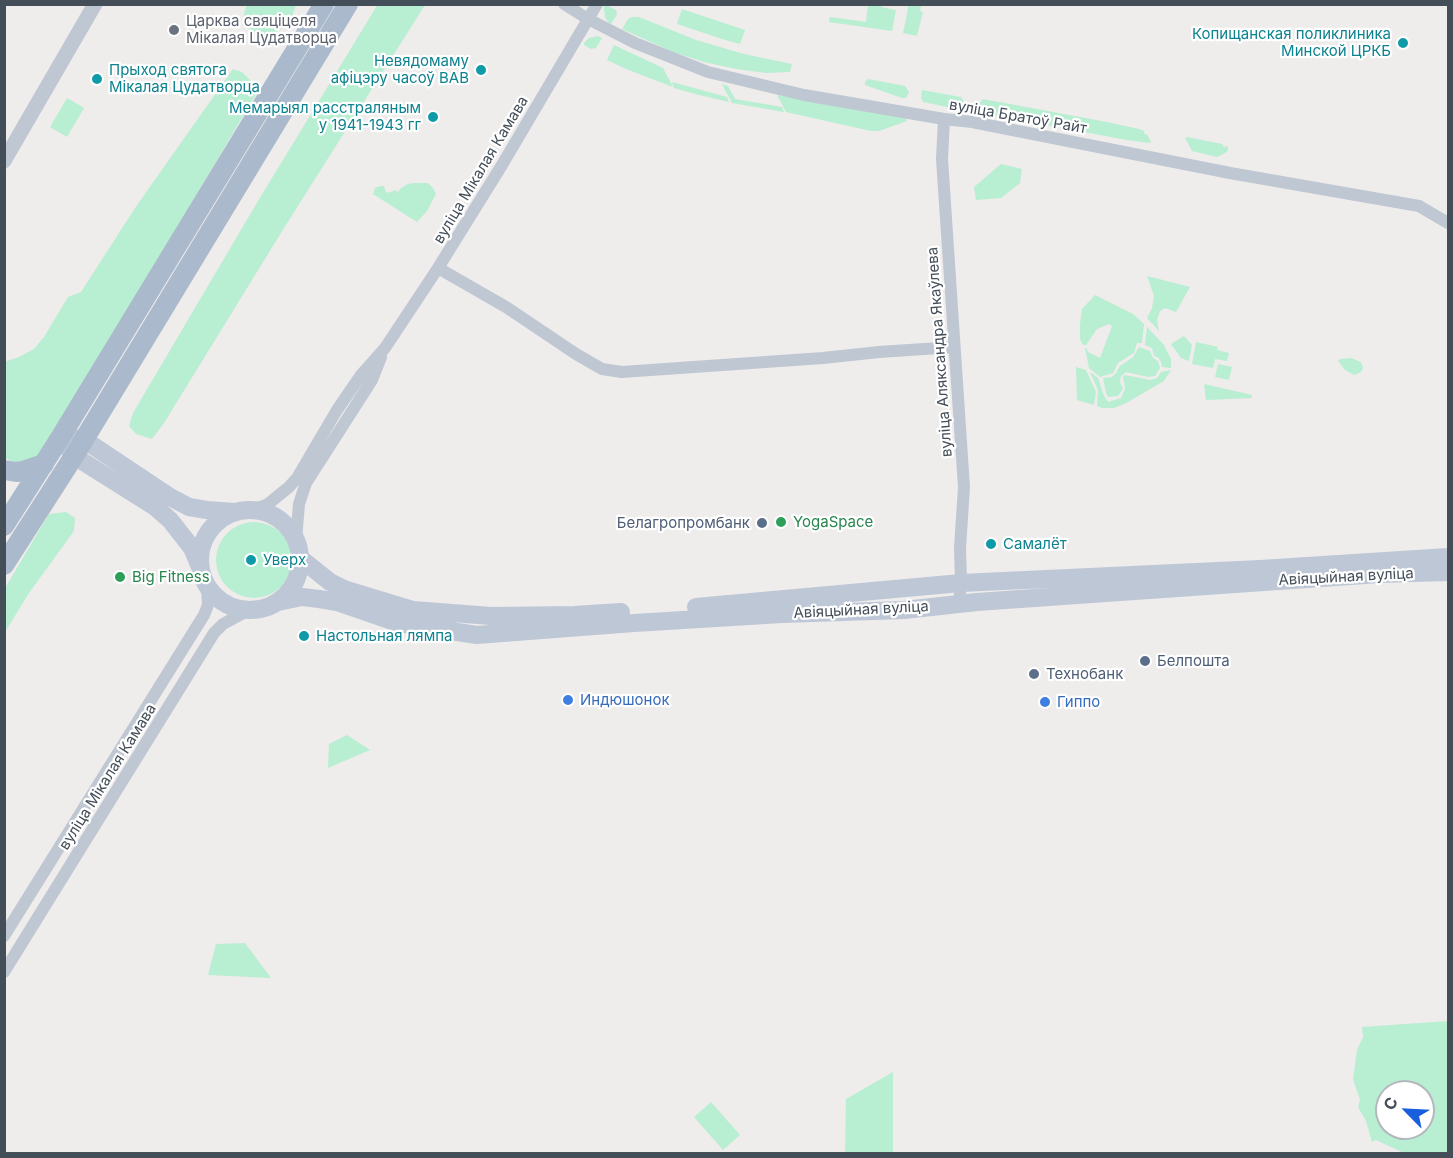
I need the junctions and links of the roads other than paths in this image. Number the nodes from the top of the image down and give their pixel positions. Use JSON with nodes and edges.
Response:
{"nodes":[{"id":1,"x":95,"y":4,"type":"edge"},
{"id":2,"x":324,"y":4,"type":"edge"},
{"id":3,"x":348,"y":4,"type":"edge"},
{"id":4,"x":564,"y":4,"type":"edge"},
{"id":5,"x":597,"y":4,"type":"edge"},
{"id":6,"x":588,"y":19,"type":"junction"},
{"id":7,"x":944,"y":119,"type":"junction"},
{"id":8,"x":4,"y":161,"type":"edge"},
{"id":9,"x":1449,"y":223,"type":"edge"},
{"id":10,"x":438,"y":268,"type":"junction"},
{"id":11,"x":954,"y":347,"type":"junction"},
{"id":12,"x":385,"y":348,"type":"junction"},
{"id":13,"x":60,"y":438,"type":"junction"},
{"id":14,"x":78,"y":448,"type":"junction"},
{"id":15,"x":44,"y":464,"type":"junction"},
{"id":16,"x":4,"y":470,"type":"edge"},
{"id":17,"x":245,"y":511,"type":"junction"},
{"id":18,"x":4,"y":526,"type":"edge"},
{"id":19,"x":296,"y":540,"type":"junction"},
{"id":20,"x":1449,"y":557,"type":"edge"},
{"id":21,"x":300,"y":558,"type":"junction"},
{"id":22,"x":4,"y":565,"type":"edge"},
{"id":23,"x":1449,"y":572,"type":"edge"},
{"id":24,"x":204,"y":577,"type":"junction"},
{"id":25,"x":960,"y":583,"type":"junction"},
{"id":26,"x":278,"y":602,"type":"junction"},
{"id":27,"x":958,"y":604,"type":"junction"},
{"id":28,"x":249,"y":610,"type":"junction"},
{"id":29,"x":4,"y":936,"type":"edge"},
{"id":30,"x":4,"y":972,"type":"edge"}],
"edges":[{"from":1,"to":8,"type":"street"},
{"from":2,"to":13,"type":"main road"},
{"from":3,"to":14,"type":"main road"},
{"from":4,"to":6,"type":"street","name":"вуліца Братоў Райт"},
{"from":5,"to":6,"type":"street","name":"вуліца Мікалая Камава"},
{"from":6,"to":7,"type":"street","name":"вуліца Братоў Райт"},
{"from":6,"to":10,"type":"street","name":"вуліца Мікалая Камава"},
{"from":7,"to":9,"type":"street","name":"вуліца Братоў Райт"},
{"from":7,"to":11,"type":"street","name":"вуліца Аляксандра Якаўлева"},
{"from":10,"to":11,"type":"street"},
{"from":10,"to":12,"type":"street","name":"вуліца Мікалая Камава"},
{"from":11,"to":25,"type":"street","name":"вуліца Аляксандра Якаўлева"},
{"from":12,"to":17,"type":"street","name":"вуліца Мікалая Камава"},
{"from":12,"to":19,"type":"street","name":"вуліца Мікалая Камава"},
{"from":13,"to":14,"type":"main road"},
{"from":13,"to":15,"type":"main road"},
{"from":14,"to":17,"type":"main road"},
{"from":14,"to":22,"type":"main road"},
{"from":14,"to":24,"type":"main road"},
{"from":15,"to":16,"type":"main road"},
{"from":15,"to":18,"type":"main road"},
{"from":17,"to":19,"type":"main road"},
{"from":17,"to":24,"type":"main road"},
{"from":19,"to":21,"type":"main road"},
{"from":20,"to":25,"type":"main road","name":"Авіяцыйная вуліца"},
{"from":21,"to":25,"type":"main road","name":"Авіяцыйная вуліца"},
{"from":21,"to":26,"type":"main road"},
{"from":23,"to":27,"type":"main road","name":"Авіяцыйная вуліца"},
{"from":24,"to":28,"type":"main road"},
{"from":24,"to":29,"type":"street","name":"вуліца Мікалая Камава"},
{"from":25,"to":27,"type":"street","name":"вуліца Аляксандра Якаўлева"},
{"from":26,"to":27,"type":"main road","name":"Авіяцыйная вуліца"},
{"from":26,"to":28,"type":"main road"},
{"from":28,"to":30,"type":"street","name":"вуліца Мікалая Камава"}]}
